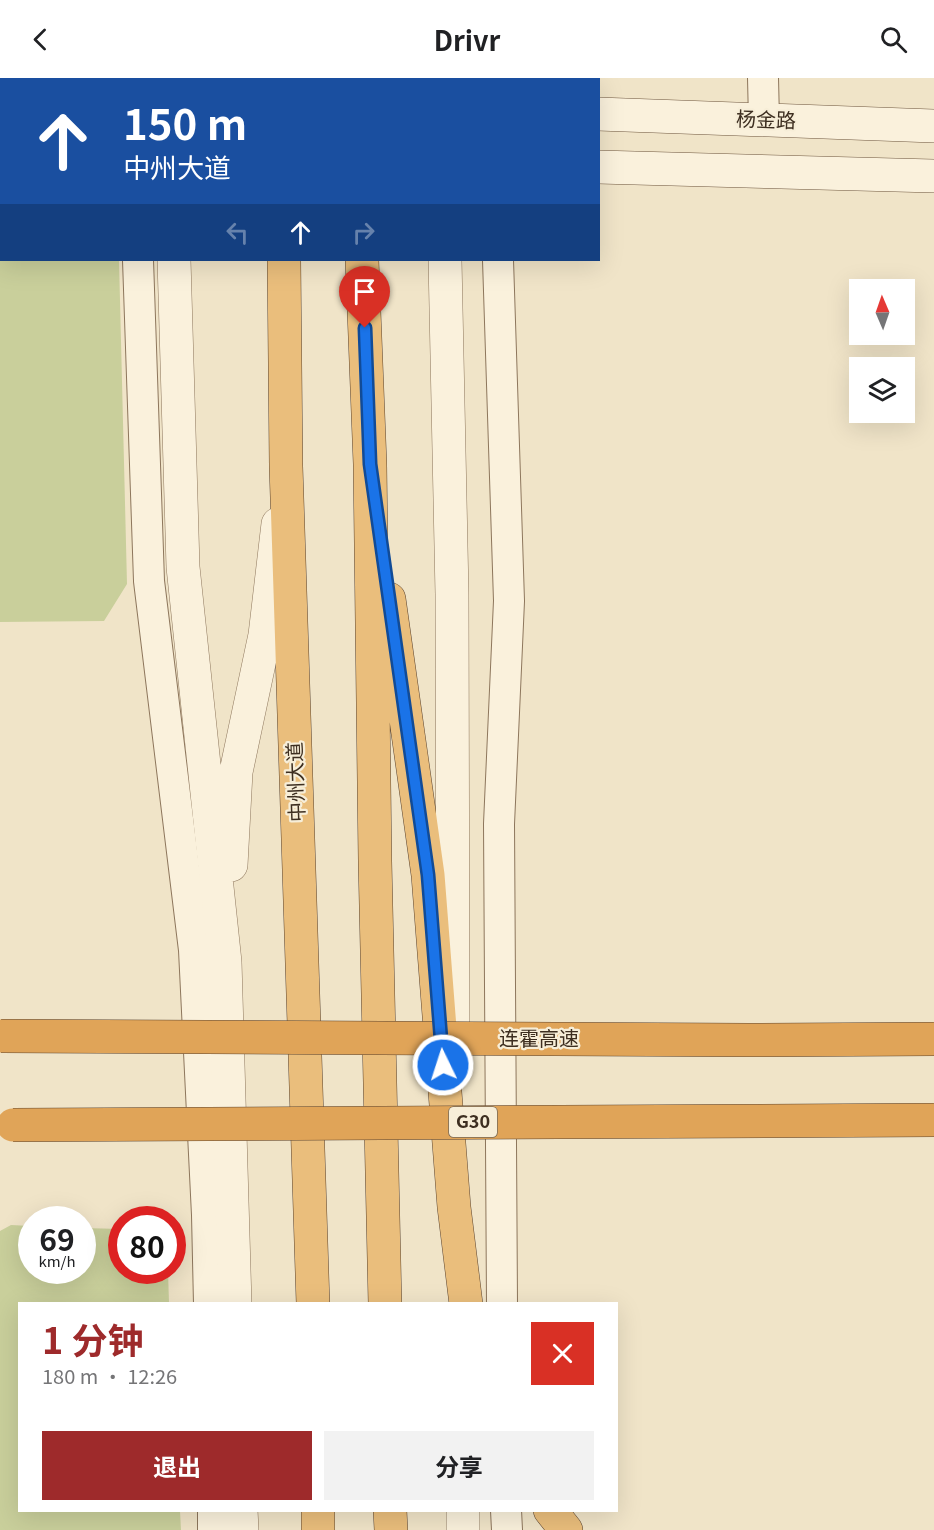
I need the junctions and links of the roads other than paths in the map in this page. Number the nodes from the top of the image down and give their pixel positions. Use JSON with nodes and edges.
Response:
{"nodes":[{"id":1,"x":763,"y":78,"type":"edge"},
{"id":2,"x":604,"y":113,"type":"edge"},
{"id":3,"x":764,"y":120,"type":"junction"},
{"id":4,"x":934,"y":126,"type":"edge"},
{"id":5,"x":607,"y":169,"type":"edge"},
{"id":6,"x":934,"y":176,"type":"edge"},
{"id":7,"x":138,"y":261,"type":"edge"},
{"id":8,"x":174,"y":261,"type":"edge"},
{"id":9,"x":284,"y":261,"type":"edge"},
{"id":10,"x":362,"y":261,"type":"edge"},
{"id":11,"x":445,"y":261,"type":"edge"},
{"id":12,"x":498,"y":261,"type":"edge"},
{"id":13,"x":370,"y":464,"type":"junction"},
{"id":14,"x":286,"y":466,"type":"junction"},
{"id":15,"x":225,"y":962,"type":"junction"},
{"id":16,"x":1,"y":1036,"type":"edge"},
{"id":17,"x":934,"y":1040,"type":"edge"},
{"id":18,"x":934,"y":1120,"type":"edge"},
{"id":19,"x":13,"y":1125,"type":"dead end"},
{"id":20,"x":454,"y":1207,"type":"junction"},
{"id":21,"x":209,"y":1302,"type":"edge"},
{"id":22,"x":235,"y":1302,"type":"edge"},
{"id":23,"x":313,"y":1302,"type":"edge"},
{"id":24,"x":385,"y":1302,"type":"edge"},
{"id":25,"x":457,"y":1302,"type":"edge"},
{"id":26,"x":466,"y":1302,"type":"edge"},
{"id":27,"x":502,"y":1302,"type":"edge"},
{"id":28,"x":213,"y":1512,"type":"edge"},
{"id":29,"x":241,"y":1512,"type":"edge"},
{"id":30,"x":318,"y":1512,"type":"edge"},
{"id":31,"x":390,"y":1512,"type":"edge"},
{"id":32,"x":463,"y":1512,"type":"edge"},
{"id":33,"x":506,"y":1512,"type":"edge"},
{"id":34,"x":552,"y":1512,"type":"edge"},
{"id":35,"x":213,"y":1530,"type":"edge"},
{"id":36,"x":242,"y":1530,"type":"edge"},
{"id":37,"x":318,"y":1530,"type":"edge"},
{"id":38,"x":391,"y":1530,"type":"edge"},
{"id":39,"x":463,"y":1530,"type":"edge"},
{"id":40,"x":507,"y":1530,"type":"edge"},
{"id":41,"x":566,"y":1530,"type":"edge"}],
"edges":[{"from":1,"to":3,"type":"street"},
{"from":2,"to":3,"type":"street","name":"杨金路"},
{"from":3,"to":4,"type":"street","name":"杨金路"},
{"from":5,"to":6,"type":"street"},
{"from":7,"to":21,"type":"street"},
{"from":8,"to":15,"type":"street"},
{"from":9,"to":14,"type":"highway","name":"中州大道"},
{"from":10,"to":13,"type":"highway"},
{"from":11,"to":20,"type":"street"},
{"from":12,"to":27,"type":"street"},
{"from":13,"to":20,"type":"highway"},
{"from":13,"to":24,"type":"highway"},
{"from":14,"to":15,"type":"street"},
{"from":14,"to":23,"type":"highway","name":"中州大道"},
{"from":15,"to":22,"type":"street"},
{"from":16,"to":17,"type":"highway","name":"连霍高速","bridge":true},
{"from":18,"to":19,"type":"highway","number":"G30","bridge":true},
{"from":20,"to":25,"type":"street"},
{"from":20,"to":26,"type":"highway"},
{"from":28,"to":35,"type":"street"},
{"from":29,"to":36,"type":"street"},
{"from":30,"to":37,"type":"highway"},
{"from":31,"to":38,"type":"highway"},
{"from":32,"to":39,"type":"street"},
{"from":33,"to":40,"type":"street"},
{"from":34,"to":41,"type":"highway"}]}
